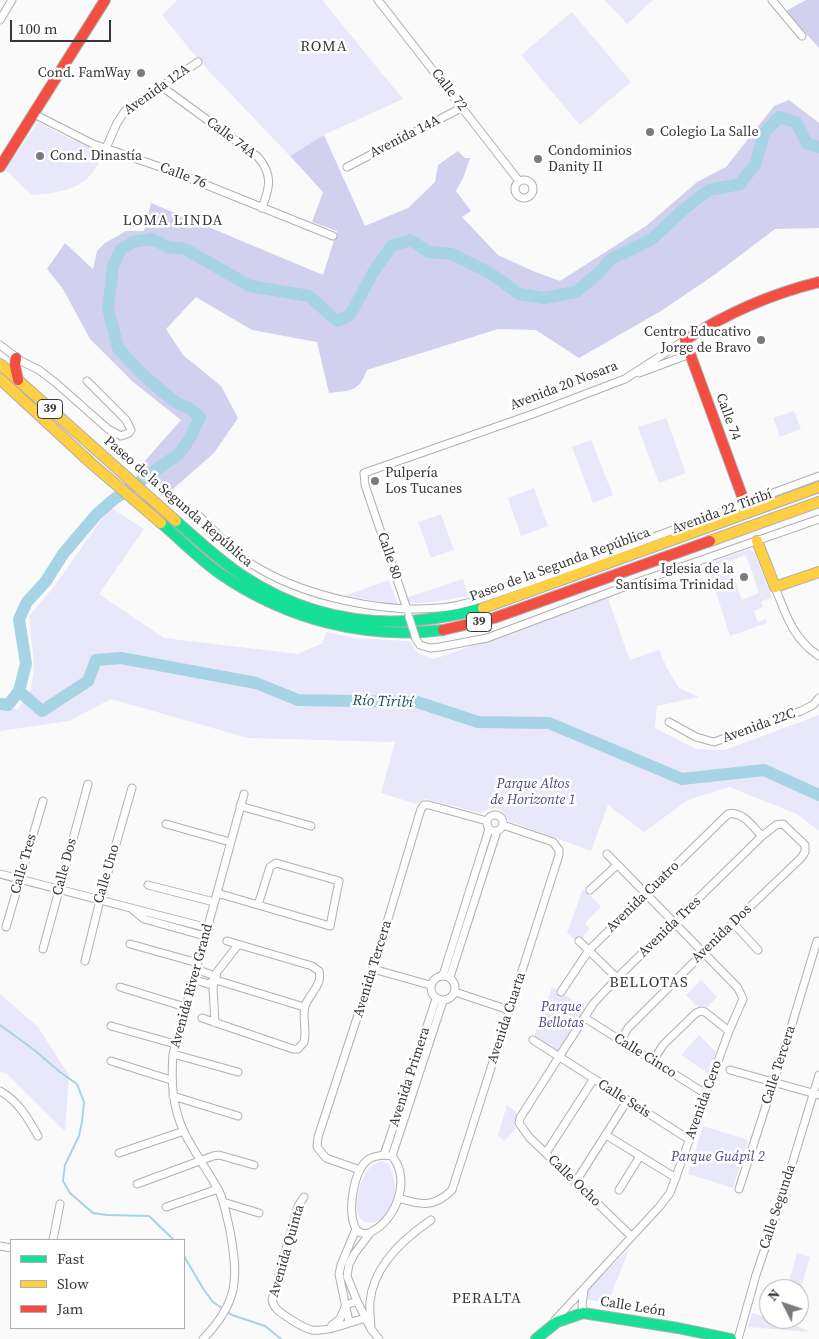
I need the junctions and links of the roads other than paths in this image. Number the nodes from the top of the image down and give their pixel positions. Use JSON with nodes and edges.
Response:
{"nodes":[{"id":1,"x":12,"y":0,"type":"edge"},
{"id":2,"x":105,"y":0,"type":"edge"},
{"id":3,"x":378,"y":0,"type":"edge"},
{"id":4,"x":772,"y":0,"type":"edge"},
{"id":5,"x":0,"y":20,"type":"edge"},
{"id":6,"x":802,"y":36,"type":"dead end"},
{"id":7,"x":198,"y":62,"type":"dead end"},
{"id":8,"x":161,"y":86,"type":"junction"},
{"id":9,"x":463,"y":108,"type":"junction"},
{"id":10,"x":34,"y":114,"type":"junction"},
{"id":11,"x":106,"y":148,"type":"junction"},
{"id":12,"x":2,"y":161,"type":"edge"},
{"id":13,"x":347,"y":167,"type":"dead end"},
{"id":14,"x":520,"y":181,"type":"dead end"},
{"id":15,"x":262,"y":208,"type":"junction"},
{"id":16,"x":333,"y":236,"type":"dead end"},
{"id":17,"x":819,"y":282,"type":"edge"},
{"id":18,"x":685,"y":340,"type":"junction"},
{"id":19,"x":0,"y":344,"type":"edge"},
{"id":20,"x":690,"y":354,"type":"junction"},
{"id":21,"x":16,"y":358,"type":"junction"},
{"id":22,"x":0,"y":364,"type":"edge"},
{"id":23,"x":0,"y":379,"type":"edge"},
{"id":24,"x":625,"y":379,"type":"junction"},
{"id":25,"x":18,"y":380,"type":"junction"},
{"id":26,"x":87,"y":381,"type":"dead end"},
{"id":27,"x":0,"y":391,"type":"edge"},
{"id":28,"x":38,"y":415,"type":"junction"},
{"id":29,"x":364,"y":473,"type":"joint"},
{"id":30,"x":819,"y":476,"type":"edge"},
{"id":31,"x":819,"y":487,"type":"edge"},
{"id":32,"x":819,"y":502,"type":"edge"},
{"id":33,"x":745,"y":504,"type":"junction"},
{"id":34,"x":757,"y":508,"type":"junction"},
{"id":35,"x":197,"y":514,"type":"dead end"},
{"id":36,"x":819,"y":519,"type":"edge"},
{"id":37,"x":757,"y":541,"type":"junction"},
{"id":38,"x":819,"y":572,"type":"edge"},
{"id":39,"x":775,"y":587,"type":"junction"},
{"id":40,"x":406,"y":608,"type":"junction"},
{"id":41,"x":819,"y":656,"type":"edge"},
{"id":42,"x":819,"y":698,"type":"edge"},
{"id":43,"x":669,"y":722,"type":"dead end"},
{"id":44,"x":88,"y":784,"type":"dead end"},
{"id":45,"x":132,"y":788,"type":"dead end"},
{"id":46,"x":244,"y":794,"type":"dead end"},
{"id":47,"x":43,"y":801,"type":"dead end"},
{"id":48,"x":240,"y":806,"type":"junction"},
{"id":49,"x":166,"y":824,"type":"dead end"},
{"id":50,"x":311,"y":826,"type":"dead end"},
{"id":51,"x":494,"y":827,"type":"junction"},
{"id":52,"x":762,"y":836,"type":"junction"},
{"id":53,"x":230,"y":842,"type":"junction"},
{"id":54,"x":606,"y":854,"type":"dead end"},
{"id":55,"x":617,"y":865,"type":"junction"},
{"id":56,"x":0,"y":874,"type":"edge"},
{"id":57,"x":20,"y":879,"type":"junction"},
{"id":58,"x":148,"y":884,"type":"dead end"},
{"id":59,"x":59,"y":889,"type":"junction"},
{"id":60,"x":590,"y":890,"type":"dead end"},
{"id":61,"x":217,"y":893,"type":"junction"},
{"id":62,"x":646,"y":894,"type":"junction"},
{"id":63,"x":100,"y":900,"type":"junction"},
{"id":64,"x":214,"y":902,"type":"junction"},
{"id":65,"x":258,"y":905,"type":"junction"},
{"id":66,"x":130,"y":907,"type":"junction"},
{"id":67,"x":674,"y":922,"type":"junction"},
{"id":68,"x":733,"y":923,"type":"junction"},
{"id":69,"x":6,"y":927,"type":"dead end"},
{"id":70,"x":208,"y":928,"type":"junction"},
{"id":71,"x":205,"y":936,"type":"junction"},
{"id":72,"x":227,"y":941,"type":"dead end"},
{"id":73,"x":579,"y":941,"type":"dead end"},
{"id":74,"x":817,"y":941,"type":"dead end"},
{"id":75,"x":130,"y":944,"type":"dead end"},
{"id":76,"x":238,"y":945,"type":"junction"},
{"id":77,"x":43,"y":949,"type":"dead end"},
{"id":78,"x":589,"y":950,"type":"junction"},
{"id":79,"x":758,"y":950,"type":"dead end"},
{"id":80,"x":703,"y":953,"type":"junction"},
{"id":81,"x":85,"y":961,"type":"dead end"},
{"id":82,"x":197,"y":966,"type":"junction"},
{"id":83,"x":373,"y":969,"type":"junction"},
{"id":84,"x":446,"y":976,"type":"junction"},
{"id":85,"x":617,"y":978,"type":"junction"},
{"id":86,"x":193,"y":979,"type":"junction"},
{"id":87,"x":216,"y":980,"type":"junction"},
{"id":88,"x":430,"y":985,"type":"junction"},
{"id":89,"x":120,"y":988,"type":"dead end"},
{"id":90,"x":455,"y":992,"type":"junction"},
{"id":91,"x":561,"y":992,"type":"dead end"},
{"id":92,"x":440,"y":1000,"type":"junction"},
{"id":93,"x":185,"y":1006,"type":"junction"},
{"id":94,"x":304,"y":1007,"type":"junction"},
{"id":95,"x":509,"y":1010,"type":"junction"},
{"id":96,"x":202,"y":1018,"type":"dead end"},
{"id":97,"x":585,"y":1018,"type":"junction"},
{"id":98,"x":215,"y":1023,"type":"junction"},
{"id":99,"x":111,"y":1026,"type":"dead end"},
{"id":100,"x":729,"y":1031,"type":"junction"},
{"id":101,"x":533,"y":1040,"type":"dead end"},
{"id":102,"x":621,"y":1040,"type":"junction"},
{"id":103,"x":174,"y":1044,"type":"junction"},
{"id":104,"x":173,"y":1054,"type":"junction"},
{"id":105,"x":559,"y":1058,"type":"junction"},
{"id":106,"x":111,"y":1061,"type":"dead end"},
{"id":107,"x":653,"y":1061,"type":"junction"},
{"id":108,"x":730,"y":1070,"type":"dead end"},
{"id":109,"x":238,"y":1072,"type":"dead end"},
{"id":110,"x":819,"y":1075,"type":"edge"},
{"id":111,"x":171,"y":1080,"type":"junction"},
{"id":112,"x":593,"y":1080,"type":"junction"},
{"id":113,"x":774,"y":1082,"type":"junction"},
{"id":114,"x":0,"y":1091,"type":"edge"},
{"id":115,"x":706,"y":1094,"type":"junction"},
{"id":116,"x":816,"y":1094,"type":"edge"},
{"id":117,"x":173,"y":1096,"type":"junction"},
{"id":118,"x":627,"y":1101,"type":"junction"},
{"id":119,"x":238,"y":1116,"type":"dead end"},
{"id":120,"x":519,"y":1123,"type":"joint"},
{"id":121,"x":184,"y":1131,"type":"junction"},
{"id":122,"x":606,"y":1135,"type":"junction"},
{"id":123,"x":38,"y":1136,"type":"dead end"},
{"id":124,"x":690,"y":1140,"type":"junction"},
{"id":125,"x":119,"y":1153,"type":"dead end"},
{"id":126,"x":546,"y":1153,"type":"junction"},
{"id":127,"x":388,"y":1156,"type":"junction"},
{"id":128,"x":640,"y":1156,"type":"junction"},
{"id":129,"x":201,"y":1161,"type":"junction"},
{"id":130,"x":254,"y":1164,"type":"dead end"},
{"id":131,"x":360,"y":1170,"type":"junction"},
{"id":132,"x":676,"y":1178,"type":"junction"},
{"id":133,"x":575,"y":1183,"type":"junction"},
{"id":134,"x":138,"y":1184,"type":"dead end"},
{"id":135,"x":739,"y":1188,"type":"dead end"},
{"id":136,"x":218,"y":1189,"type":"junction"},
{"id":137,"x":619,"y":1190,"type":"dead end"},
{"id":138,"x":304,"y":1197,"type":"dead end"},
{"id":139,"x":398,"y":1198,"type":"junction"},
{"id":140,"x":223,"y":1202,"type":"junction"},
{"id":141,"x":60,"y":1204,"type":"dead end"},
{"id":142,"x":166,"y":1207,"type":"dead end"},
{"id":143,"x":259,"y":1213,"type":"dead end"},
{"id":144,"x":431,"y":1220,"type":"dead end"},
{"id":145,"x":356,"y":1229,"type":"junction"},
{"id":146,"x":371,"y":1232,"type":"junction"},
{"id":147,"x":631,"y":1236,"type":"junction"},
{"id":148,"x":53,"y":1239,"type":"edge"},
{"id":149,"x":584,"y":1289,"type":"junction"},
{"id":150,"x":357,"y":1301,"type":"junction"},
{"id":151,"x":346,"y":1305,"type":"junction"},
{"id":152,"x":583,"y":1313,"type":"junction"},
{"id":153,"x":366,"y":1318,"type":"junction"},
{"id":154,"x":349,"y":1322,"type":"junction"},
{"id":155,"x":550,"y":1325,"type":"junction"},
{"id":156,"x":325,"y":1329,"type":"junction"},
{"id":157,"x":371,"y":1329,"type":"junction"},
{"id":158,"x":203,"y":1339,"type":"edge"},
{"id":159,"x":379,"y":1339,"type":"edge"},
{"id":160,"x":536,"y":1339,"type":"edge"},
{"id":161,"x":731,"y":1339,"type":"edge"},
{"id":162,"x":738,"y":1339,"type":"edge"}],
"edges":[{"from":1,"to":5,"type":"street"},
{"from":2,"to":10,"type":"main road"},
{"from":3,"to":9,"type":"street","name":"Calle 72"},
{"from":4,"to":6,"type":"street"},
{"from":7,"to":8,"type":"street","name":"Avenida 12A"},
{"from":8,"to":11,"type":"street","name":"Avenida 12A"},
{"from":8,"to":15,"type":"street","name":"Calle 74A"},
{"from":9,"to":13,"type":"street","name":"Avenida 14A"},
{"from":9,"to":14,"type":"street","name":"Calle 72"},
{"from":10,"to":11,"type":"street","name":"Calle 76"},
{"from":10,"to":12,"type":"main road"},
{"from":11,"to":15,"type":"street","name":"Calle 76"},
{"from":15,"to":16,"type":"street","name":"Calle 76"},
{"from":17,"to":18,"type":"main road","name":"Avenida 20 Nosara"},
{"from":18,"to":20,"type":"main road","name":"Calle 74"},
{"from":18,"to":24,"type":"street","name":"Avenida 20 Nosara"},
{"from":19,"to":21,"type":"street"},
{"from":20,"to":24,"type":"street"},
{"from":20,"to":33,"type":"main road","name":"Calle 74"},
{"from":21,"to":25,"type":"main road"},
{"from":21,"to":26,"type":"street"},
{"from":22,"to":25,"type":"main road","name":"Paseo de la Segunda República","number":"39"},
{"from":23,"to":28,"type":"main road","name":"Paseo de la Segunda República","number":"39"},
{"from":24,"to":29,"type":"street","name":"Avenida 20 Nosara"},
{"from":25,"to":34,"type":"main road","name":"Paseo de la Segunda República","number":"39"},
{"from":27,"to":28,"type":"main road"},
{"from":28,"to":32,"type":"main road","name":"Paseo de la Segunda República","number":"39"},
{"from":29,"to":40,"type":"street","name":"Calle 80"},
{"from":30,"to":33,"type":"street","name":"Avenida 22 Tiribí"},
{"from":31,"to":34,"type":"main road","name":"Paseo de la Segunda República","number":"39"},
{"from":33,"to":34,"type":"main road"},
{"from":33,"to":40,"type":"street","name":"Avenida 22 Tiribí"},
{"from":35,"to":40,"type":"street","name":"Avenida 22 Tiribí"},
{"from":36,"to":37,"type":"street"},
{"from":37,"to":39,"type":"main road"},
{"from":37,"to":40,"type":"street","name":"Calle 80","bridge":true},
{"from":38,"to":39,"type":"main road"},
{"from":39,"to":41,"type":"street"},
{"from":42,"to":43,"type":"street","name":"Avenida 22C"},
{"from":44,"to":59,"type":"street","name":"Calle Dos"},
{"from":45,"to":63,"type":"street","name":"Calle Uno"},
{"from":46,"to":48,"type":"street","name":"Avenida River Grand"},
{"from":47,"to":57,"type":"street","name":"Calle Tres"},
{"from":48,"to":50,"type":"street"},
{"from":48,"to":53,"type":"street","name":"Avenida River Grand"},
{"from":49,"to":53,"type":"street"},
{"from":51,"to":83,"type":"street","name":"Avenida Tercera"},
{"from":51,"to":84,"type":"street"},
{"from":51,"to":95,"type":"street","name":"Avenida Cuarta"},
{"from":52,"to":62,"type":"street","name":"Avenida Cuatro"},
{"from":52,"to":67,"type":"street","name":"Avenida Tres"},
{"from":52,"to":68,"type":"street","name":"Avenida Dos"},
{"from":53,"to":61,"type":"street","name":"Avenida River Grand"},
{"from":54,"to":55,"type":"street"},
{"from":55,"to":60,"type":"street"},
{"from":55,"to":62,"type":"street"},
{"from":56,"to":57,"type":"street"},
{"from":57,"to":59,"type":"street"},
{"from":57,"to":69,"type":"street","name":"Calle Tres"},
{"from":58,"to":64,"type":"street"},
{"from":59,"to":63,"type":"street"},
{"from":59,"to":77,"type":"street","name":"Calle Dos"},
{"from":61,"to":64,"type":"street","name":"Avenida River Grand"},
{"from":61,"to":65,"type":"street"},
{"from":62,"to":67,"type":"street"},
{"from":62,"to":78,"type":"street","name":"Avenida Cuatro"},
{"from":63,"to":66,"type":"street"},
{"from":63,"to":81,"type":"street","name":"Calle Uno"},
{"from":64,"to":70,"type":"street","name":"Avenida River Grand"},
{"from":65,"to":65,"type":"street"},
{"from":66,"to":70,"type":"street"},
{"from":66,"to":71,"type":"street"},
{"from":67,"to":80,"type":"street"},
{"from":67,"to":85,"type":"street","name":"Avenida Tres"},
{"from":68,"to":79,"type":"street"},
{"from":68,"to":80,"type":"street","name":"Avenida Dos"},
{"from":70,"to":71,"type":"street","name":"Avenida River Grand"},
{"from":71,"to":82,"type":"street","name":"Avenida River Grand"},
{"from":72,"to":76,"type":"street"},
{"from":73,"to":78,"type":"street"},
{"from":74,"to":113,"type":"street","name":"Calle Tercera"},
{"from":75,"to":82,"type":"street"},
{"from":76,"to":87,"type":"street"},
{"from":76,"to":94,"type":"street"},
{"from":78,"to":85,"type":"street"},
{"from":78,"to":91,"type":"street","name":"Avenida Cuatro"},
{"from":80,"to":100,"type":"street","name":"Avenida Cero"},
{"from":80,"to":102,"type":"street","name":"Avenida Dos"},
{"from":82,"to":86,"type":"street","name":"Avenida River Grand"},
{"from":82,"to":87,"type":"street"},
{"from":83,"to":88,"type":"street"},
{"from":83,"to":131,"type":"street","name":"Avenida Tercera"},
{"from":84,"to":88,"type":"street"},
{"from":84,"to":90,"type":"street"},
{"from":85,"to":97,"type":"street","name":"Avenida Tres"},
{"from":86,"to":87,"type":"street"},
{"from":86,"to":93,"type":"street","name":"Avenida River Grand"},
{"from":87,"to":94,"type":"street"},
{"from":87,"to":98,"type":"street"},
{"from":88,"to":92,"type":"street"},
{"from":89,"to":93,"type":"street"},
{"from":90,"to":92,"type":"street"},
{"from":90,"to":95,"type":"street"},
{"from":92,"to":127,"type":"street","name":"Avenida Primera"},
{"from":93,"to":103,"type":"street","name":"Avenida River Grand"},
{"from":94,"to":98,"type":"street"},
{"from":95,"to":139,"type":"street","name":"Avenida Cuarta"},
{"from":96,"to":98,"type":"street"},
{"from":97,"to":102,"type":"street","name":"Calle Cinco"},
{"from":97,"to":105,"type":"street","name":"Avenida Tres"},
{"from":99,"to":103,"type":"street"},
{"from":100,"to":107,"type":"street"},
{"from":100,"to":115,"type":"street","name":"Avenida Cero"},
{"from":101,"to":105,"type":"street","name":"Calle Seis"},
{"from":102,"to":107,"type":"street","name":"Calle Cinco"},
{"from":103,"to":104,"type":"street","name":"Avenida River Grand"},
{"from":104,"to":109,"type":"street"},
{"from":104,"to":111,"type":"street","name":"Avenida River Grand"},
{"from":105,"to":112,"type":"street","name":"Calle Seis"},
{"from":105,"to":120,"type":"street","name":"Avenida Tres"},
{"from":106,"to":111,"type":"street"},
{"from":107,"to":115,"type":"street","name":"Calle Cinco"},
{"from":108,"to":113,"type":"street"},
{"from":110,"to":116,"type":"street","name":"Calle Segunda"},
{"from":111,"to":117,"type":"street","name":"Avenida River Grand"},
{"from":112,"to":118,"type":"street","name":"Calle Seis"},
{"from":112,"to":126,"type":"street"},
{"from":113,"to":116,"type":"street"},
{"from":113,"to":135,"type":"street","name":"Calle Tercera"},
{"from":114,"to":123,"type":"street"},
{"from":115,"to":124,"type":"street","name":"Avenida Cero"},
{"from":116,"to":162,"type":"street","name":"Calle Segunda"},
{"from":117,"to":119,"type":"street"},
{"from":117,"to":121,"type":"street","name":"Avenida River Grand"},
{"from":118,"to":122,"type":"street"},
{"from":118,"to":124,"type":"street","name":"Calle Seis"},
{"from":120,"to":126,"type":"street","name":"Calle Ocho"},
{"from":121,"to":125,"type":"street"},
{"from":121,"to":129,"type":"street","name":"Avenida River Grand"},
{"from":122,"to":128,"type":"street"},
{"from":122,"to":133,"type":"street"},
{"from":124,"to":132,"type":"street","name":"Avenida Cero"},
{"from":126,"to":133,"type":"street","name":"Calle Ocho"},
{"from":127,"to":131,"type":"street"},
{"from":127,"to":139,"type":"street"},
{"from":128,"to":132,"type":"street"},
{"from":128,"to":137,"type":"street"},
{"from":129,"to":130,"type":"street"},
{"from":129,"to":134,"type":"street"},
{"from":129,"to":136,"type":"street","name":"Avenida River Grand"},
{"from":131,"to":145,"type":"street"},
{"from":132,"to":147,"type":"street","name":"Avenida Cero"},
{"from":133,"to":147,"type":"street","name":"Calle Ocho"},
{"from":136,"to":140,"type":"street","name":"Avenida River Grand"},
{"from":136,"to":142,"type":"street"},
{"from":138,"to":156,"type":"street","name":"Avenida Quinta"},
{"from":139,"to":146,"type":"street"},
{"from":140,"to":143,"type":"street"},
{"from":140,"to":158,"type":"street","name":"Avenida River Grand"},
{"from":141,"to":148,"type":"street"},
{"from":144,"to":157,"type":"street"},
{"from":145,"to":146,"type":"street"},
{"from":145,"to":151,"type":"street"},
{"from":146,"to":150,"type":"street"},
{"from":147,"to":149,"type":"street","name":"Avenida Cero"},
{"from":149,"to":152,"type":"street"},
{"from":149,"to":155,"type":"street","name":"Avenida Cero"},
{"from":150,"to":151,"type":"street"},
{"from":150,"to":153,"type":"street"},
{"from":151,"to":154,"type":"street"},
{"from":151,"to":156,"type":"street"},
{"from":152,"to":155,"type":"main road","name":"Calle León"},
{"from":152,"to":161,"type":"main road","name":"Calle León"},
{"from":153,"to":154,"type":"street","name":"Avenida Quinta"},
{"from":153,"to":157,"type":"street"},
{"from":154,"to":156,"type":"street","name":"Avenida Quinta"},
{"from":155,"to":160,"type":"main road","name":"Calle León"},
{"from":157,"to":159,"type":"street"}]}
